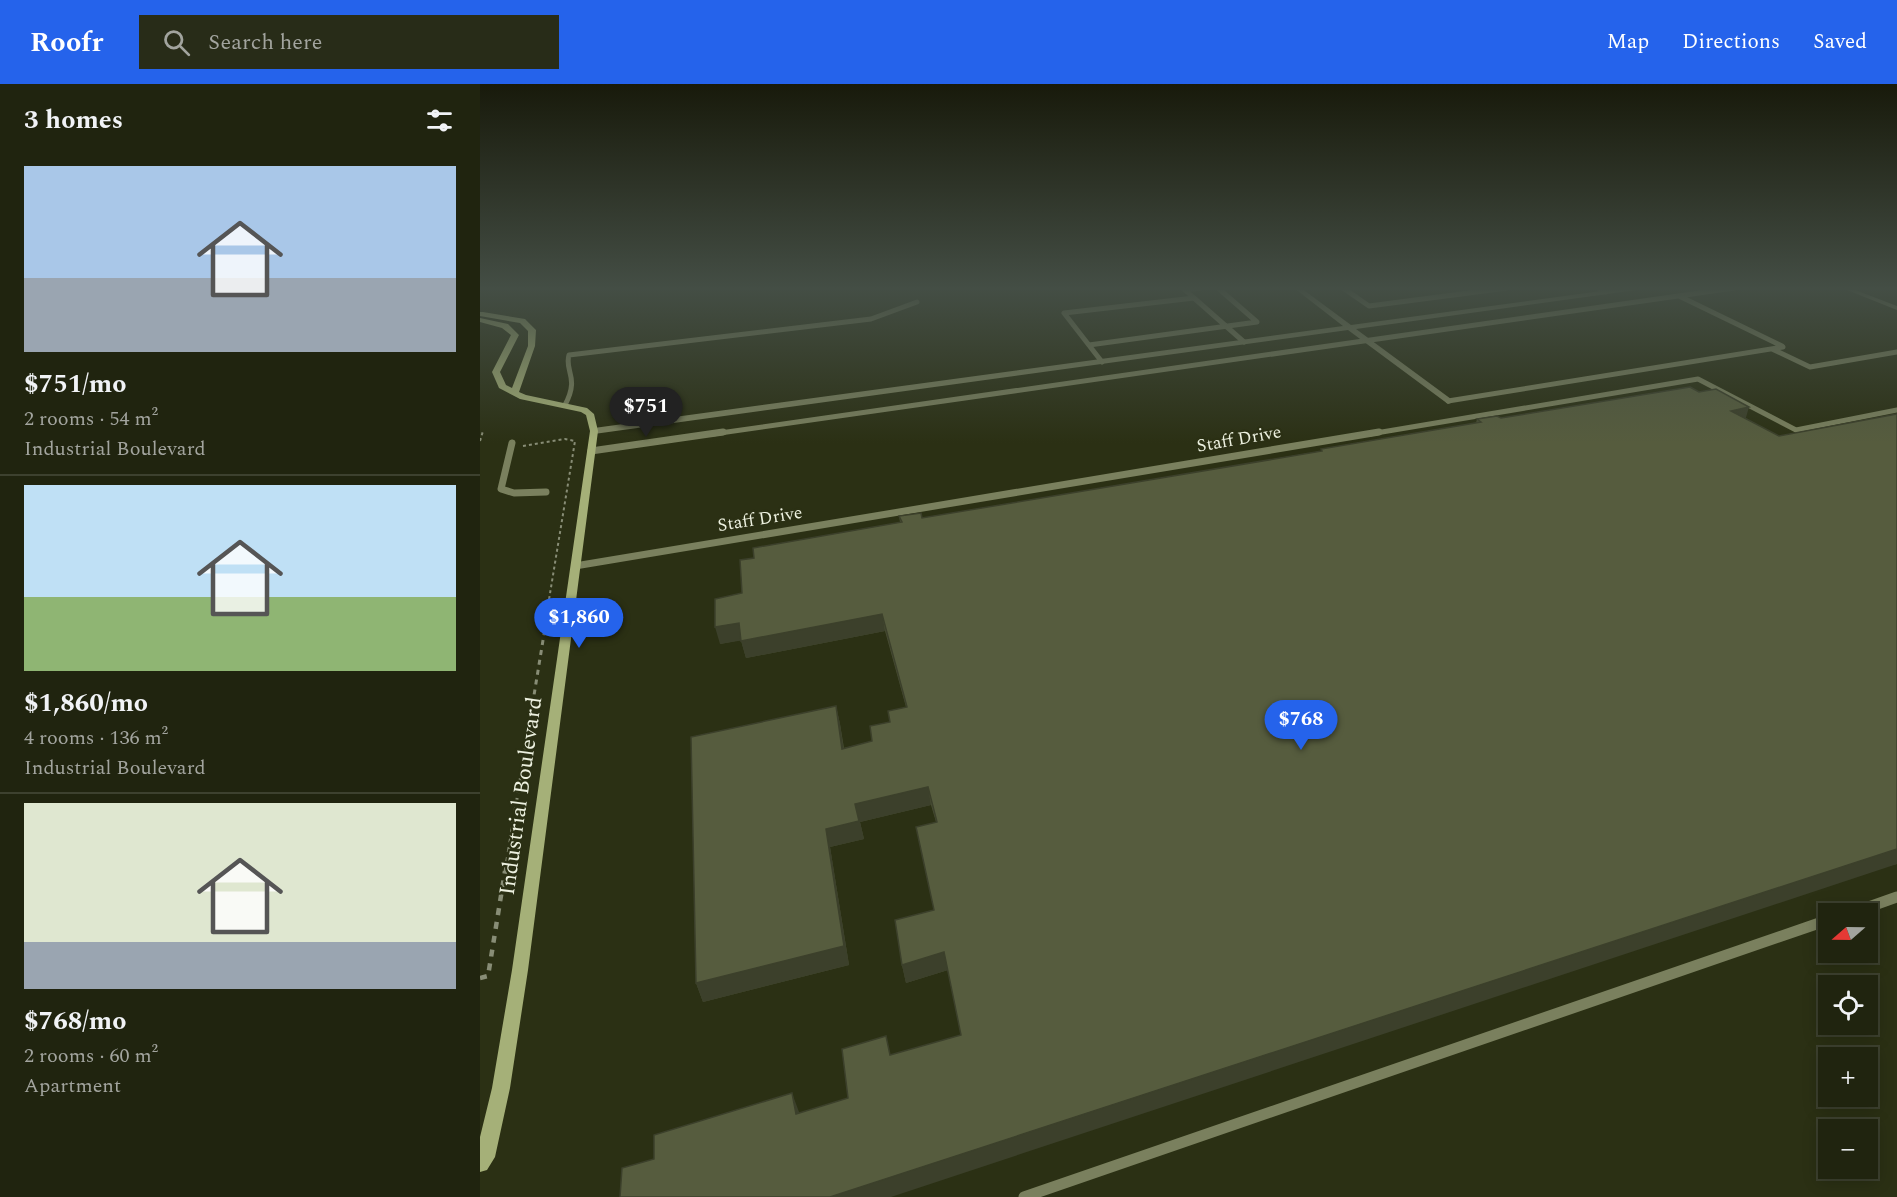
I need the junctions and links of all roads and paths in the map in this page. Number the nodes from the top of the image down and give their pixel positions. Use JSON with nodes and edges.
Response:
{"nodes":[{"id":1,"x":512,"y":340,"type":"edge"},
{"id":2,"x":533,"y":340,"type":"edge"},
{"id":3,"x":697,"y":340,"type":"edge"},
{"id":4,"x":1085,"y":340,"type":"edge"},
{"id":5,"x":1126,"y":340,"type":"edge"},
{"id":6,"x":1242,"y":340,"type":"edge"},
{"id":7,"x":1258,"y":340,"type":"edge"},
{"id":8,"x":1367,"y":340,"type":"joint"},
{"id":9,"x":1768,"y":340,"type":"edge"},
{"id":10,"x":1244,"y":342,"type":"junction"},
{"id":11,"x":1089,"y":345,"type":"junction"},
{"id":12,"x":1771,"y":348,"type":"junction"},
{"id":13,"x":1897,"y":352,"type":"edge"},
{"id":14,"x":1102,"y":362,"type":"junction"},
{"id":15,"x":515,"y":392,"type":"junction"},
{"id":16,"x":1448,"y":402,"type":"joint"},
{"id":17,"x":565,"y":405,"type":"junction"},
{"id":18,"x":1897,"y":410,"type":"edge"},
{"id":19,"x":483,"y":431,"type":"dead end"},
{"id":20,"x":594,"y":431,"type":"junction"},
{"id":21,"x":480,"y":441,"type":"edge"},
{"id":22,"x":511,"y":445,"type":"joint"},
{"id":23,"x":591,"y":451,"type":"junction"},
{"id":24,"x":546,"y":492,"type":"dead end"},
{"id":25,"x":575,"y":566,"type":"junction"},
{"id":26,"x":1897,"y":897,"type":"edge"},
{"id":27,"x":1878,"y":904,"type":"edge"},
{"id":28,"x":1818,"y":923,"type":"edge"},
{"id":29,"x":480,"y":978,"type":"edge"},
{"id":30,"x":480,"y":1163,"type":"edge"},
{"id":31,"x":1024,"y":1197,"type":"edge"}],
"edges":[{"from":1,"to":15,"type":"main road"},
{"from":2,"to":15,"type":"main road"},
{"from":3,"to":17,"type":"lane"},
{"from":4,"to":11,"type":"lane"},
{"from":5,"to":11,"type":"lane"},
{"from":6,"to":10,"type":"lane"},
{"from":7,"to":10,"type":"street"},
{"from":8,"to":16,"type":"street"},
{"from":8,"to":23,"type":"lane"},
{"from":9,"to":12,"type":"lane"},
{"from":10,"to":14,"type":"street"},
{"from":11,"to":14,"type":"lane"},
{"from":12,"to":13,"type":"lane"},
{"from":12,"to":16,"type":"lane"},
{"from":14,"to":20,"type":"street"},
{"from":15,"to":17,"type":"main road"},
{"from":17,"to":20,"type":"main road"},
{"from":18,"to":25,"type":"lane","name":"Staff Drive"},
{"from":19,"to":21,"type":"path"},
{"from":20,"to":23,"type":"main road","name":"Industrial Boulevard"},
{"from":22,"to":24,"type":"lane"},
{"from":22,"to":29,"type":"path"},
{"from":23,"to":25,"type":"main road","name":"Industrial Boulevard"},
{"from":25,"to":30,"type":"main road","name":"Industrial Boulevard"},
{"from":26,"to":27,"type":"lane"},
{"from":28,"to":31,"type":"lane"}]}
